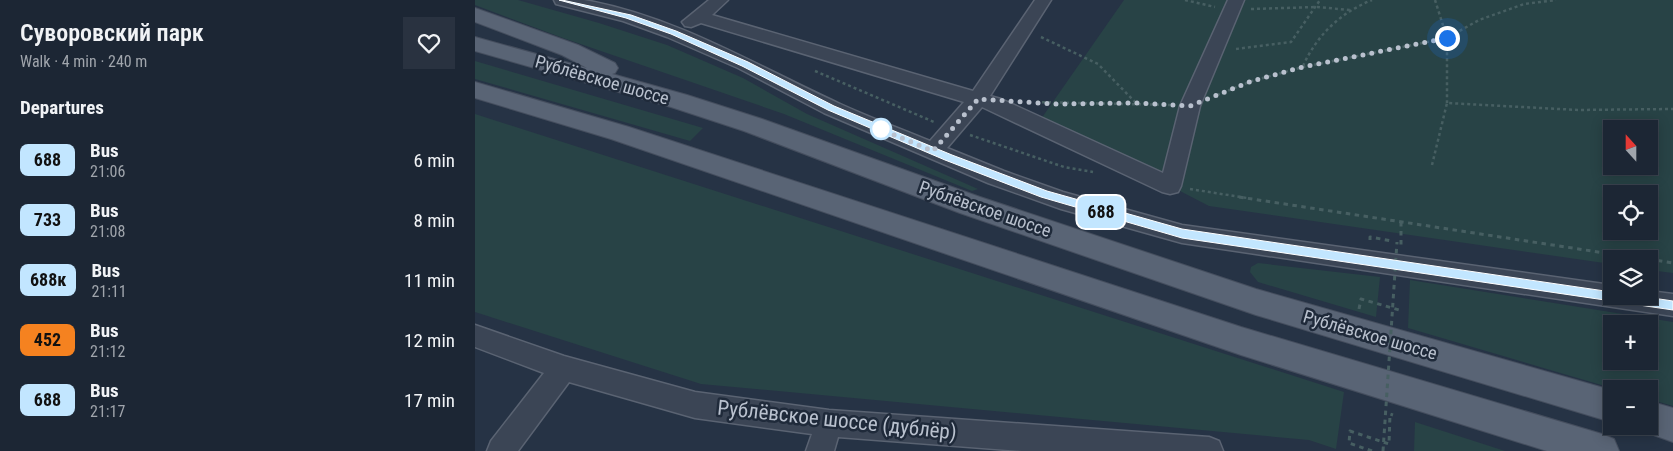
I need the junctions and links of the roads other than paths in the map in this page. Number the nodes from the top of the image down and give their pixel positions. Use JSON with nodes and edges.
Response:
{"nodes":[{"id":1,"x":562,"y":0,"type":"edge"},
{"id":2,"x":720,"y":0,"type":"edge"},
{"id":3,"x":1043,"y":0,"type":"edge"},
{"id":4,"x":1234,"y":5,"type":"edge"},
{"id":5,"x":475,"y":14,"type":"edge"},
{"id":6,"x":701,"y":17,"type":"junction"},
{"id":7,"x":673,"y":33,"type":"junction"},
{"id":8,"x":475,"y":44,"type":"edge"},
{"id":9,"x":475,"y":90,"type":"edge"},
{"id":10,"x":978,"y":99,"type":"junction"},
{"id":11,"x":679,"y":101,"type":"junction"},
{"id":12,"x":933,"y":151,"type":"junction"},
{"id":13,"x":1603,"y":295,"type":"edge"},
{"id":14,"x":1658,"y":303,"type":"edge"},
{"id":15,"x":1673,"y":305,"type":"edge"},
{"id":16,"x":475,"y":336,"type":"edge"},
{"id":17,"x":564,"y":368,"type":"junction"},
{"id":18,"x":1603,"y":404,"type":"edge"},
{"id":19,"x":1658,"y":420,"type":"edge"},
{"id":20,"x":829,"y":423,"type":"junction"},
{"id":21,"x":1673,"y":424,"type":"edge"},
{"id":22,"x":501,"y":451,"type":"edge"},
{"id":23,"x":820,"y":451,"type":"edge"},
{"id":24,"x":1209,"y":451,"type":"edge"},
{"id":25,"x":1601,"y":451,"type":"edge"}],
"edges":[{"from":1,"to":7,"type":"street"},
{"from":2,"to":6,"type":"street"},
{"from":3,"to":10,"type":"street"},
{"from":4,"to":10,"type":"street"},
{"from":5,"to":11,"type":"main road"},
{"from":6,"to":7,"type":"street"},
{"from":6,"to":10,"type":"street"},
{"from":7,"to":12,"type":"street"},
{"from":8,"to":11,"type":"main road","name":"Рублёвское шоссе"},
{"from":9,"to":25,"type":"main road"},
{"from":10,"to":12,"type":"street"},
{"from":11,"to":18,"type":"main road","name":"Рублёвское шоссе"},
{"from":12,"to":13,"type":"street"},
{"from":14,"to":15,"type":"street"},
{"from":16,"to":17,"type":"street","name":"Рублёвское шоссе (дублёр)"},
{"from":17,"to":20,"type":"street","name":"Рублёвское шоссе (дублёр)"},
{"from":17,"to":22,"type":"street"},
{"from":19,"to":21,"type":"main road"},
{"from":20,"to":23,"type":"street"},
{"from":20,"to":24,"type":"street","name":"Рублёвское шоссе (дублёр)"}]}
